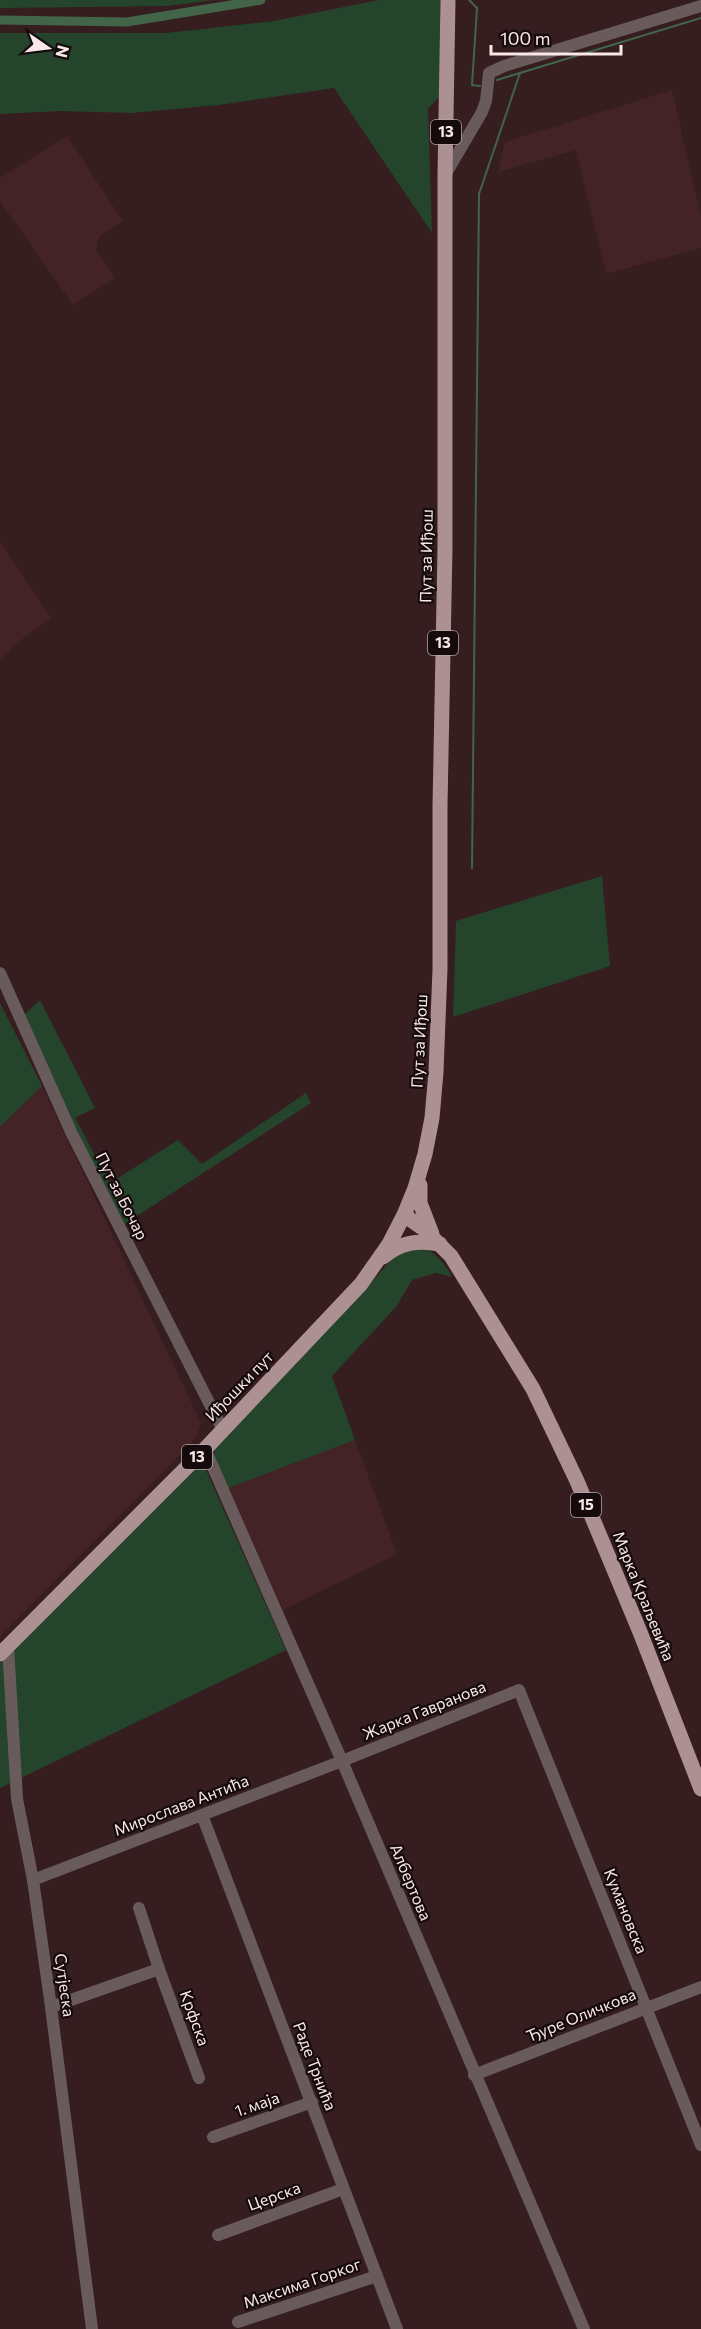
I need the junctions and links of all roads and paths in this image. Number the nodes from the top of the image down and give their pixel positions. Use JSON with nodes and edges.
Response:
{"nodes":[{"id":1,"x":448,"y":3,"type":"edge"},
{"id":2,"x":701,"y":6,"type":"edge"},
{"id":3,"x":445,"y":175,"type":"junction"},
{"id":4,"x":0,"y":973,"type":"edge"},
{"id":5,"x":420,"y":1173,"type":"junction"},
{"id":6,"x":404,"y":1215,"type":"junction"},
{"id":7,"x":437,"y":1242,"type":"junction"},
{"id":8,"x":379,"y":1261,"type":"junction"},
{"id":9,"x":223,"y":1430,"type":"junction"},
{"id":10,"x":205,"y":1449,"type":"junction"},
{"id":11,"x":4,"y":1650,"type":"edge"},
{"id":12,"x":519,"y":1690,"type":"joint"},
{"id":13,"x":342,"y":1761,"type":"junction"},
{"id":14,"x":701,"y":1790,"type":"edge"},
{"id":15,"x":202,"y":1815,"type":"junction"},
{"id":16,"x":33,"y":1881,"type":"junction"},
{"id":17,"x":139,"y":1908,"type":"dead end"},
{"id":18,"x":159,"y":1969,"type":"junction"},
{"id":19,"x":701,"y":1986,"type":"edge"},
{"id":20,"x":51,"y":2007,"type":"junction"},
{"id":21,"x":646,"y":2007,"type":"junction"},
{"id":22,"x":474,"y":2075,"type":"junction"},
{"id":23,"x":200,"y":2078,"type":"dead end"},
{"id":24,"x":312,"y":2102,"type":"junction"},
{"id":25,"x":213,"y":2137,"type":"dead end"},
{"id":26,"x":701,"y":2145,"type":"edge"},
{"id":27,"x":343,"y":2188,"type":"junction"},
{"id":28,"x":218,"y":2235,"type":"dead end"},
{"id":29,"x":377,"y":2276,"type":"junction"},
{"id":30,"x":238,"y":2322,"type":"dead end"},
{"id":31,"x":92,"y":2329,"type":"edge"},
{"id":32,"x":397,"y":2329,"type":"edge"},
{"id":33,"x":584,"y":2329,"type":"edge"}],
"edges":[{"from":1,"to":3,"type":"main road","name":"Пут за Иђош","number":"13"},
{"from":2,"to":3,"type":"street"},
{"from":3,"to":5,"type":"main road","name":"Пут за Иђош","number":"13"},
{"from":4,"to":9,"type":"street","name":"Пут за Бочар"},
{"from":5,"to":6,"type":"main road","name":"Пут за Иђош","number":"13"},
{"from":5,"to":7,"type":"main road"},
{"from":6,"to":7,"type":"main road","name":"Марка Краљевића","number":"15"},
{"from":6,"to":8,"type":"main road","name":"Иђошки пут","number":"13"},
{"from":7,"to":8,"type":"main road"},
{"from":7,"to":14,"type":"main road","name":"Марка Краљевића","number":"15"},
{"from":8,"to":9,"type":"main road","name":"Иђошки пут","number":"13"},
{"from":9,"to":10,"type":"main road","name":"Иђошки пут","number":"13"},
{"from":10,"to":11,"type":"main road","name":"Иђошки пут","number":"13"},
{"from":10,"to":13,"type":"street","name":"Албертова"},
{"from":11,"to":16,"type":"street","name":"Сутјеска"},
{"from":12,"to":13,"type":"street","name":"Жарка Гавранова"},
{"from":12,"to":21,"type":"street","name":"Кумановска"},
{"from":13,"to":15,"type":"street","name":"Мирослава Антића"},
{"from":13,"to":22,"type":"street","name":"Албертова"},
{"from":15,"to":16,"type":"street","name":"Мирослава Антића"},
{"from":15,"to":24,"type":"street","name":"Раде Трнића"},
{"from":16,"to":20,"type":"street","name":"Сутјеска"},
{"from":17,"to":18,"type":"street","name":"Крфска"},
{"from":18,"to":20,"type":"street"},
{"from":18,"to":23,"type":"street","name":"Крфска"},
{"from":19,"to":21,"type":"street","name":"Ђуре Оличкова"},
{"from":20,"to":31,"type":"street","name":"Сутјеска"},
{"from":21,"to":22,"type":"street","name":"Ђуре Оличкова"},
{"from":21,"to":26,"type":"street","name":"Кумановска"},
{"from":22,"to":33,"type":"street","name":"Албертова"},
{"from":24,"to":25,"type":"street","name":"1. маја"},
{"from":24,"to":27,"type":"street","name":"Раде Трнића"},
{"from":27,"to":28,"type":"street","name":"Церска"},
{"from":27,"to":29,"type":"street","name":"Раде Трнића"},
{"from":29,"to":30,"type":"street","name":"Максима Горког"},
{"from":29,"to":32,"type":"street","name":"Раде Трнића"}]}
